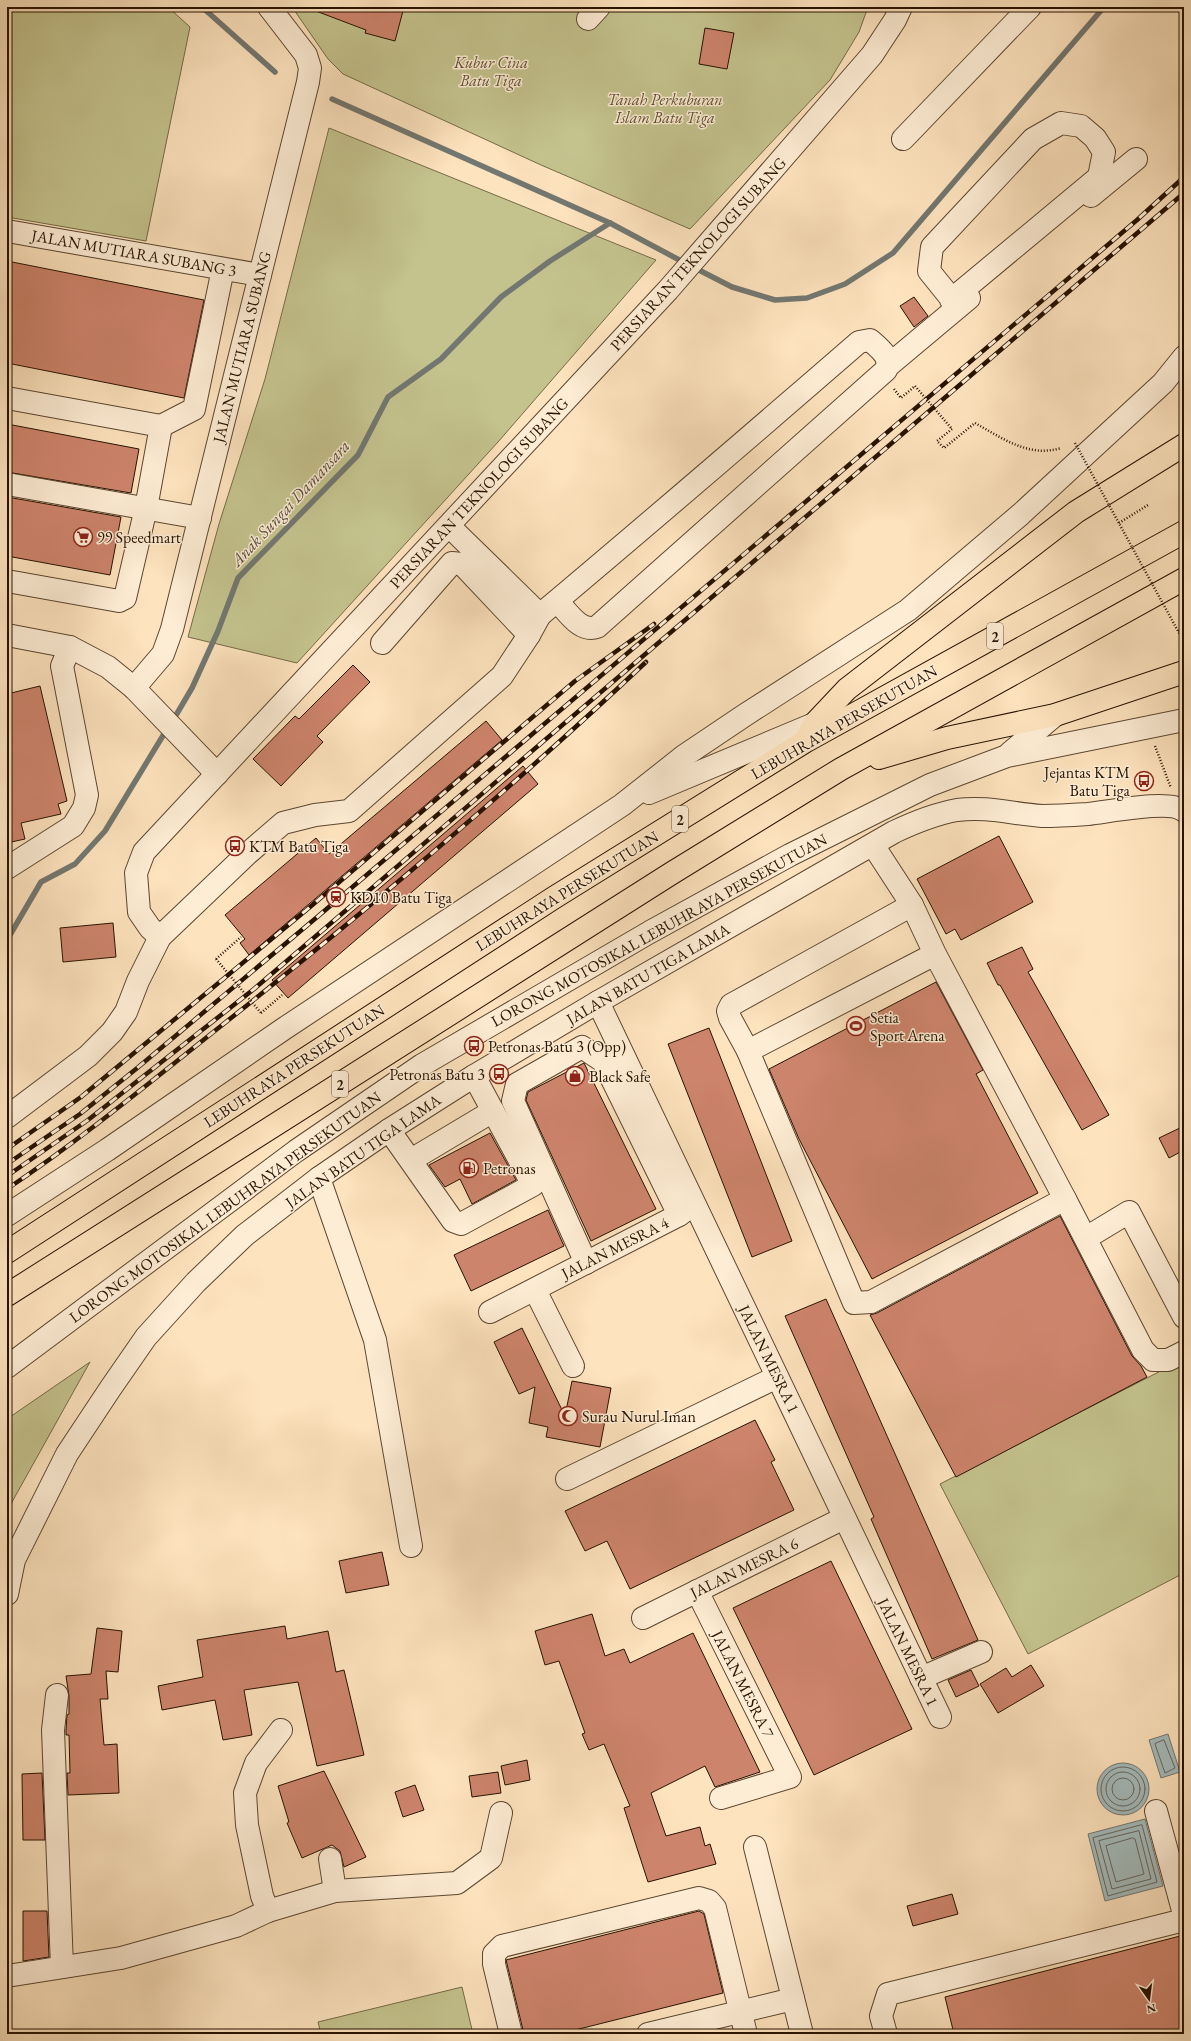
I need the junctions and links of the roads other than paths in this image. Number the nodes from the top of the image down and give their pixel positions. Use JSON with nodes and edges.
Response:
{"nodes":[{"id":1,"x":269,"y":7,"type":"edge"},
{"id":2,"x":901,"y":7,"type":"edge"},
{"id":3,"x":1030,"y":7,"type":"edge"},
{"id":4,"x":903,"y":139,"type":"dead end"},
{"id":5,"x":1136,"y":159,"type":"dead end"},
{"id":6,"x":7,"y":231,"type":"edge"},
{"id":7,"x":223,"y":269,"type":"junction"},
{"id":8,"x":260,"y":275,"type":"junction"},
{"id":9,"x":955,"y":304,"type":"junction"},
{"id":10,"x":1184,"y":357,"type":"edge"},
{"id":11,"x":893,"y":374,"type":"junction"},
{"id":12,"x":7,"y":398,"type":"edge"},
{"id":13,"x":161,"y":426,"type":"junction"},
{"id":14,"x":1184,"y":445,"type":"edge"},
{"id":15,"x":7,"y":484,"type":"edge"},
{"id":16,"x":146,"y":508,"type":"junction"},
{"id":17,"x":200,"y":518,"type":"junction"},
{"id":18,"x":449,"y":526,"type":"junction"},
{"id":19,"x":1184,"y":532,"type":"edge"},
{"id":20,"x":1184,"y":579,"type":"edge"},
{"id":21,"x":7,"y":581,"type":"edge"},
{"id":22,"x":557,"y":601,"type":"junction"},
{"id":23,"x":540,"y":615,"type":"junction"},
{"id":24,"x":7,"y":635,"type":"edge"},
{"id":25,"x":529,"y":635,"type":"junction"},
{"id":26,"x":382,"y":644,"type":"dead end"},
{"id":27,"x":70,"y":647,"type":"junction"},
{"id":28,"x":1184,"y":672,"type":"edge"},
{"id":29,"x":134,"y":688,"type":"junction"},
{"id":30,"x":1055,"y":715,"type":"junction"},
{"id":31,"x":1184,"y":720,"type":"edge"},
{"id":32,"x":810,"y":732,"type":"junction"},
{"id":33,"x":1007,"y":756,"type":"junction"},
{"id":34,"x":840,"y":769,"type":"junction"},
{"id":35,"x":217,"y":774,"type":"junction"},
{"id":36,"x":622,"y":805,"type":"junction"},
{"id":37,"x":1181,"y":809,"type":"edge"},
{"id":38,"x":873,"y":846,"type":"junction"},
{"id":39,"x":7,"y":868,"type":"edge"},
{"id":40,"x":912,"y":905,"type":"junction"},
{"id":41,"x":160,"y":936,"type":"junction"},
{"id":42,"x":935,"y":954,"type":"junction"},
{"id":43,"x":598,"y":1002,"type":"junction"},
{"id":44,"x":748,"y":1051,"type":"junction"},
{"id":45,"x":474,"y":1076,"type":"junction"},
{"id":46,"x":493,"y":1111,"type":"junction"},
{"id":47,"x":7,"y":1117,"type":"edge"},
{"id":48,"x":390,"y":1130,"type":"junction"},
{"id":49,"x":411,"y":1160,"type":"junction"},
{"id":50,"x":319,"y":1178,"type":"junction"},
{"id":51,"x":1065,"y":1199,"type":"junction"},
{"id":52,"x":687,"y":1210,"type":"junction"},
{"id":53,"x":7,"y":1215,"type":"edge"},
{"id":54,"x":1086,"y":1238,"type":"junction"},
{"id":55,"x":7,"y":1252,"type":"edge"},
{"id":56,"x":586,"y":1263,"type":"junction"},
{"id":57,"x":535,"y":1290,"type":"junction"},
{"id":58,"x":7,"y":1295,"type":"edge"},
{"id":59,"x":490,"y":1312,"type":"dead end"},
{"id":60,"x":1184,"y":1318,"type":"edge"},
{"id":61,"x":1184,"y":1352,"type":"edge"},
{"id":62,"x":573,"y":1366,"type":"dead end"},
{"id":63,"x":7,"y":1367,"type":"edge"},
{"id":64,"x":777,"y":1376,"type":"junction"},
{"id":65,"x":568,"y":1479,"type":"dead end"},
{"id":66,"x":844,"y":1518,"type":"junction"},
{"id":67,"x":411,"y":1546,"type":"dead end"},
{"id":68,"x":697,"y":1591,"type":"junction"},
{"id":69,"x":7,"y":1594,"type":"edge"},
{"id":70,"x":643,"y":1618,"type":"dead end"},
{"id":71,"x":981,"y":1652,"type":"dead end"},
{"id":72,"x":921,"y":1678,"type":"junction"},
{"id":73,"x":57,"y":1695,"type":"dead end"},
{"id":74,"x":940,"y":1717,"type":"dead end"},
{"id":75,"x":281,"y":1730,"type":"dead end"},
{"id":76,"x":721,"y":1798,"type":"dead end"},
{"id":77,"x":1156,"y":1811,"type":"dead end"},
{"id":78,"x":501,"y":1813,"type":"dead end"},
{"id":79,"x":756,"y":1847,"type":"dead end"},
{"id":80,"x":330,"y":1859,"type":"dead end"},
{"id":81,"x":335,"y":1891,"type":"junction"},
{"id":82,"x":268,"y":1911,"type":"junction"},
{"id":83,"x":1184,"y":1914,"type":"edge"},
{"id":84,"x":1184,"y":1920,"type":"edge"},
{"id":85,"x":62,"y":1967,"type":"junction"},
{"id":86,"x":7,"y":1976,"type":"edge"},
{"id":87,"x":793,"y":1999,"type":"junction"},
{"id":88,"x":741,"y":2012,"type":"junction"},
{"id":89,"x":511,"y":2034,"type":"edge"},
{"id":90,"x":648,"y":2034,"type":"edge"},
{"id":91,"x":746,"y":2034,"type":"edge"},
{"id":92,"x":802,"y":2034,"type":"edge"},
{"id":93,"x":886,"y":2034,"type":"edge"}],
"edges":[{"from":1,"to":8,"type":"street","name":"JALAN MUTIARA SUBANG"},
{"from":2,"to":18,"type":"street","name":"PERSIARAN TEKNOLOGI SUBANG"},
{"from":3,"to":4,"type":"street"},
{"from":5,"to":9,"type":"street"},
{"from":6,"to":7,"type":"street","name":"JALAN MUTIARA SUBANG 3"},
{"from":7,"to":8,"type":"street","name":"JALAN MUTIARA SUBANG 3"},
{"from":7,"to":13,"type":"street"},
{"from":8,"to":17,"type":"street","name":"JALAN MUTIARA SUBANG"},
{"from":9,"to":9,"type":"street"},
{"from":9,"to":11,"type":"street"},
{"from":10,"to":36,"type":"street"},
{"from":11,"to":22,"type":"street"},
{"from":11,"to":22,"type":"street"},
{"from":12,"to":13,"type":"street"},
{"from":13,"to":16,"type":"street"},
{"from":14,"to":32,"type":"highway"},
{"from":15,"to":16,"type":"street"},
{"from":16,"to":17,"type":"street"},
{"from":16,"to":21,"type":"street"},
{"from":17,"to":29,"type":"street","name":"JALAN MUTIARA SUBANG"},
{"from":18,"to":23,"type":"street"},
{"from":18,"to":35,"type":"street","name":"PERSIARAN TEKNOLOGI SUBANG"},
{"from":19,"to":32,"type":"highway","name":"LEBUHRAYA PERSEKUTUAN","number":"2"},
{"from":20,"to":34,"type":"highway","number":"2"},
{"from":22,"to":23,"type":"street"},
{"from":23,"to":25,"type":"street"},
{"from":24,"to":27,"type":"street"},
{"from":25,"to":26,"type":"street"},
{"from":25,"to":41,"type":"street"},
{"from":27,"to":29,"type":"street"},
{"from":27,"to":39,"type":"street"},
{"from":28,"to":30,"type":"highway"},
{"from":29,"to":35,"type":"street"},
{"from":30,"to":33,"type":"street"},
{"from":30,"to":34,"type":"highway"},
{"from":31,"to":33,"type":"street","name":"LORONG MOTOSIKAL LEBUHRAYA PERSEKUTUAN"},
{"from":32,"to":36,"type":"street"},
{"from":32,"to":55,"type":"highway","name":"LEBUHRAYA PERSEKUTUAN","number":"2"},
{"from":33,"to":63,"type":"street","name":"LORONG MOTOSIKAL LEBUHRAYA PERSEKUTUAN"},
{"from":34,"to":58,"type":"highway","number":"2"},
{"from":35,"to":41,"type":"street","name":"PERSIARAN TEKNOLOGI SUBANG"},
{"from":36,"to":53,"type":"street"},
{"from":37,"to":38,"type":"street","name":"JALAN BATU TIGA LAMA"},
{"from":38,"to":40,"type":"street"},
{"from":38,"to":43,"type":"street","name":"JALAN BATU TIGA LAMA"},
{"from":40,"to":42,"type":"street"},
{"from":40,"to":44,"type":"street"},
{"from":41,"to":47,"type":"street"},
{"from":42,"to":44,"type":"street"},
{"from":42,"to":51,"type":"street"},
{"from":43,"to":45,"type":"street","name":"JALAN BATU TIGA LAMA"},
{"from":43,"to":52,"type":"street","name":"JALAN MESRA 1"},
{"from":44,"to":51,"type":"street"},
{"from":45,"to":46,"type":"street"},
{"from":45,"to":48,"type":"street","name":"JALAN BATU TIGA LAMA"},
{"from":46,"to":49,"type":"street"},
{"from":46,"to":49,"type":"street"},
{"from":48,"to":49,"type":"street"},
{"from":48,"to":50,"type":"street","name":"JALAN BATU TIGA LAMA"},
{"from":50,"to":67,"type":"street"},
{"from":50,"to":69,"type":"street","name":"JALAN BATU TIGA LAMA"},
{"from":51,"to":54,"type":"street"},
{"from":52,"to":56,"type":"street","name":"JALAN MESRA 4"},
{"from":52,"to":56,"type":"street"},
{"from":52,"to":64,"type":"street","name":"JALAN MESRA 1"},
{"from":54,"to":60,"type":"street"},
{"from":54,"to":61,"type":"street"},
{"from":56,"to":57,"type":"street","name":"JALAN MESRA 4"},
{"from":57,"to":59,"type":"street","name":"JALAN MESRA 4"},
{"from":57,"to":62,"type":"street"},
{"from":64,"to":65,"type":"street"},
{"from":64,"to":66,"type":"street","name":"JALAN MESRA 1"},
{"from":66,"to":68,"type":"street","name":"JALAN MESRA 6"},
{"from":66,"to":72,"type":"street","name":"JALAN MESRA 1"},
{"from":68,"to":70,"type":"street","name":"JALAN MESRA 6"},
{"from":68,"to":76,"type":"street","name":"JALAN MESRA 7"},
{"from":71,"to":72,"type":"street"},
{"from":72,"to":74,"type":"street","name":"JALAN MESRA 1"},
{"from":73,"to":85,"type":"street"},
{"from":75,"to":82,"type":"street"},
{"from":77,"to":83,"type":"street"},
{"from":78,"to":81,"type":"street"},
{"from":79,"to":87,"type":"street"},
{"from":80,"to":81,"type":"street"},
{"from":81,"to":82,"type":"street"},
{"from":82,"to":85,"type":"street"},
{"from":84,"to":93,"type":"street"},
{"from":85,"to":86,"type":"street"},
{"from":87,"to":88,"type":"street"},
{"from":87,"to":92,"type":"street"},
{"from":88,"to":89,"type":"street"},
{"from":88,"to":90,"type":"street"},
{"from":88,"to":91,"type":"street"}]}
